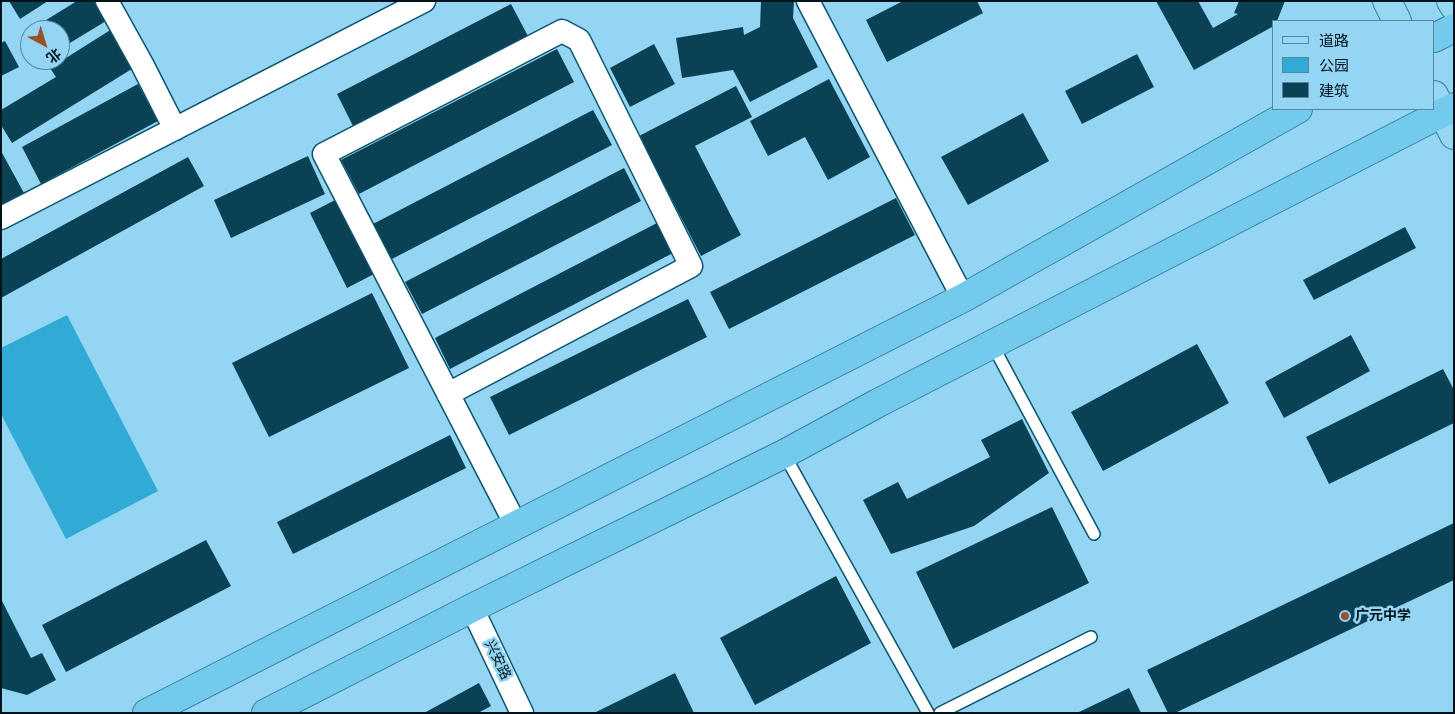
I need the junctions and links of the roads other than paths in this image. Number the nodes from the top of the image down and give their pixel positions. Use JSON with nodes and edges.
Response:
{"nodes":[{"id":1,"x":107,"y":1,"type":"edge"},
{"id":2,"x":424,"y":1,"type":"edge"},
{"id":3,"x":808,"y":1,"type":"edge"},
{"id":4,"x":1388,"y":1,"type":"edge"},
{"id":5,"x":1451,"y":1,"type":"edge"},
{"id":6,"x":1454,"y":6,"type":"edge"},
{"id":7,"x":1397,"y":20,"type":"edge"},
{"id":8,"x":1454,"y":28,"type":"edge"},
{"id":9,"x":1435,"y":38,"type":"edge"},
{"id":10,"x":1296,"y":110,"type":"edge"},
{"id":11,"x":1446,"y":113,"type":"edge"},
{"id":12,"x":175,"y":129,"type":"junction"},
{"id":13,"x":1,"y":218,"type":"edge"},
{"id":14,"x":963,"y":298,"type":"junction"},
{"id":15,"x":992,"y":344,"type":"junction"},
{"id":16,"x":448,"y":394,"type":"junction"},
{"id":17,"x":784,"y":454,"type":"junction"},
{"id":18,"x":516,"y":525,"type":"junction"},
{"id":19,"x":1094,"y":534,"type":"dead end"},
{"id":20,"x":472,"y":608,"type":"junction"},
{"id":21,"x":1091,"y":637,"type":"dead end"},
{"id":22,"x":147,"y":713,"type":"edge"},
{"id":23,"x":266,"y":713,"type":"edge"},
{"id":24,"x":522,"y":713,"type":"edge"},
{"id":25,"x":928,"y":713,"type":"edge"},
{"id":26,"x":940,"y":713,"type":"edge"}],
"edges":[{"from":1,"to":12,"type":"street"},
{"from":2,"to":12,"type":"street"},
{"from":3,"to":14,"type":"street"},
{"from":4,"to":7,"type":"main road"},
{"from":5,"to":6,"type":"main road"},
{"from":8,"to":9,"type":"highway"},
{"from":10,"to":14,"type":"highway"},
{"from":11,"to":15,"type":"highway"},
{"from":12,"to":13,"type":"street"},
{"from":14,"to":18,"type":"highway"},
{"from":15,"to":17,"type":"highway"},
{"from":15,"to":19,"type":"lane"},
{"from":16,"to":16,"type":"street"},
{"from":16,"to":18,"type":"street"},
{"from":17,"to":20,"type":"highway"},
{"from":17,"to":25,"type":"lane"},
{"from":18,"to":22,"type":"highway"},
{"from":20,"to":23,"type":"highway"},
{"from":20,"to":24,"type":"street","name":"兴安路"},
{"from":21,"to":26,"type":"lane"}]}
